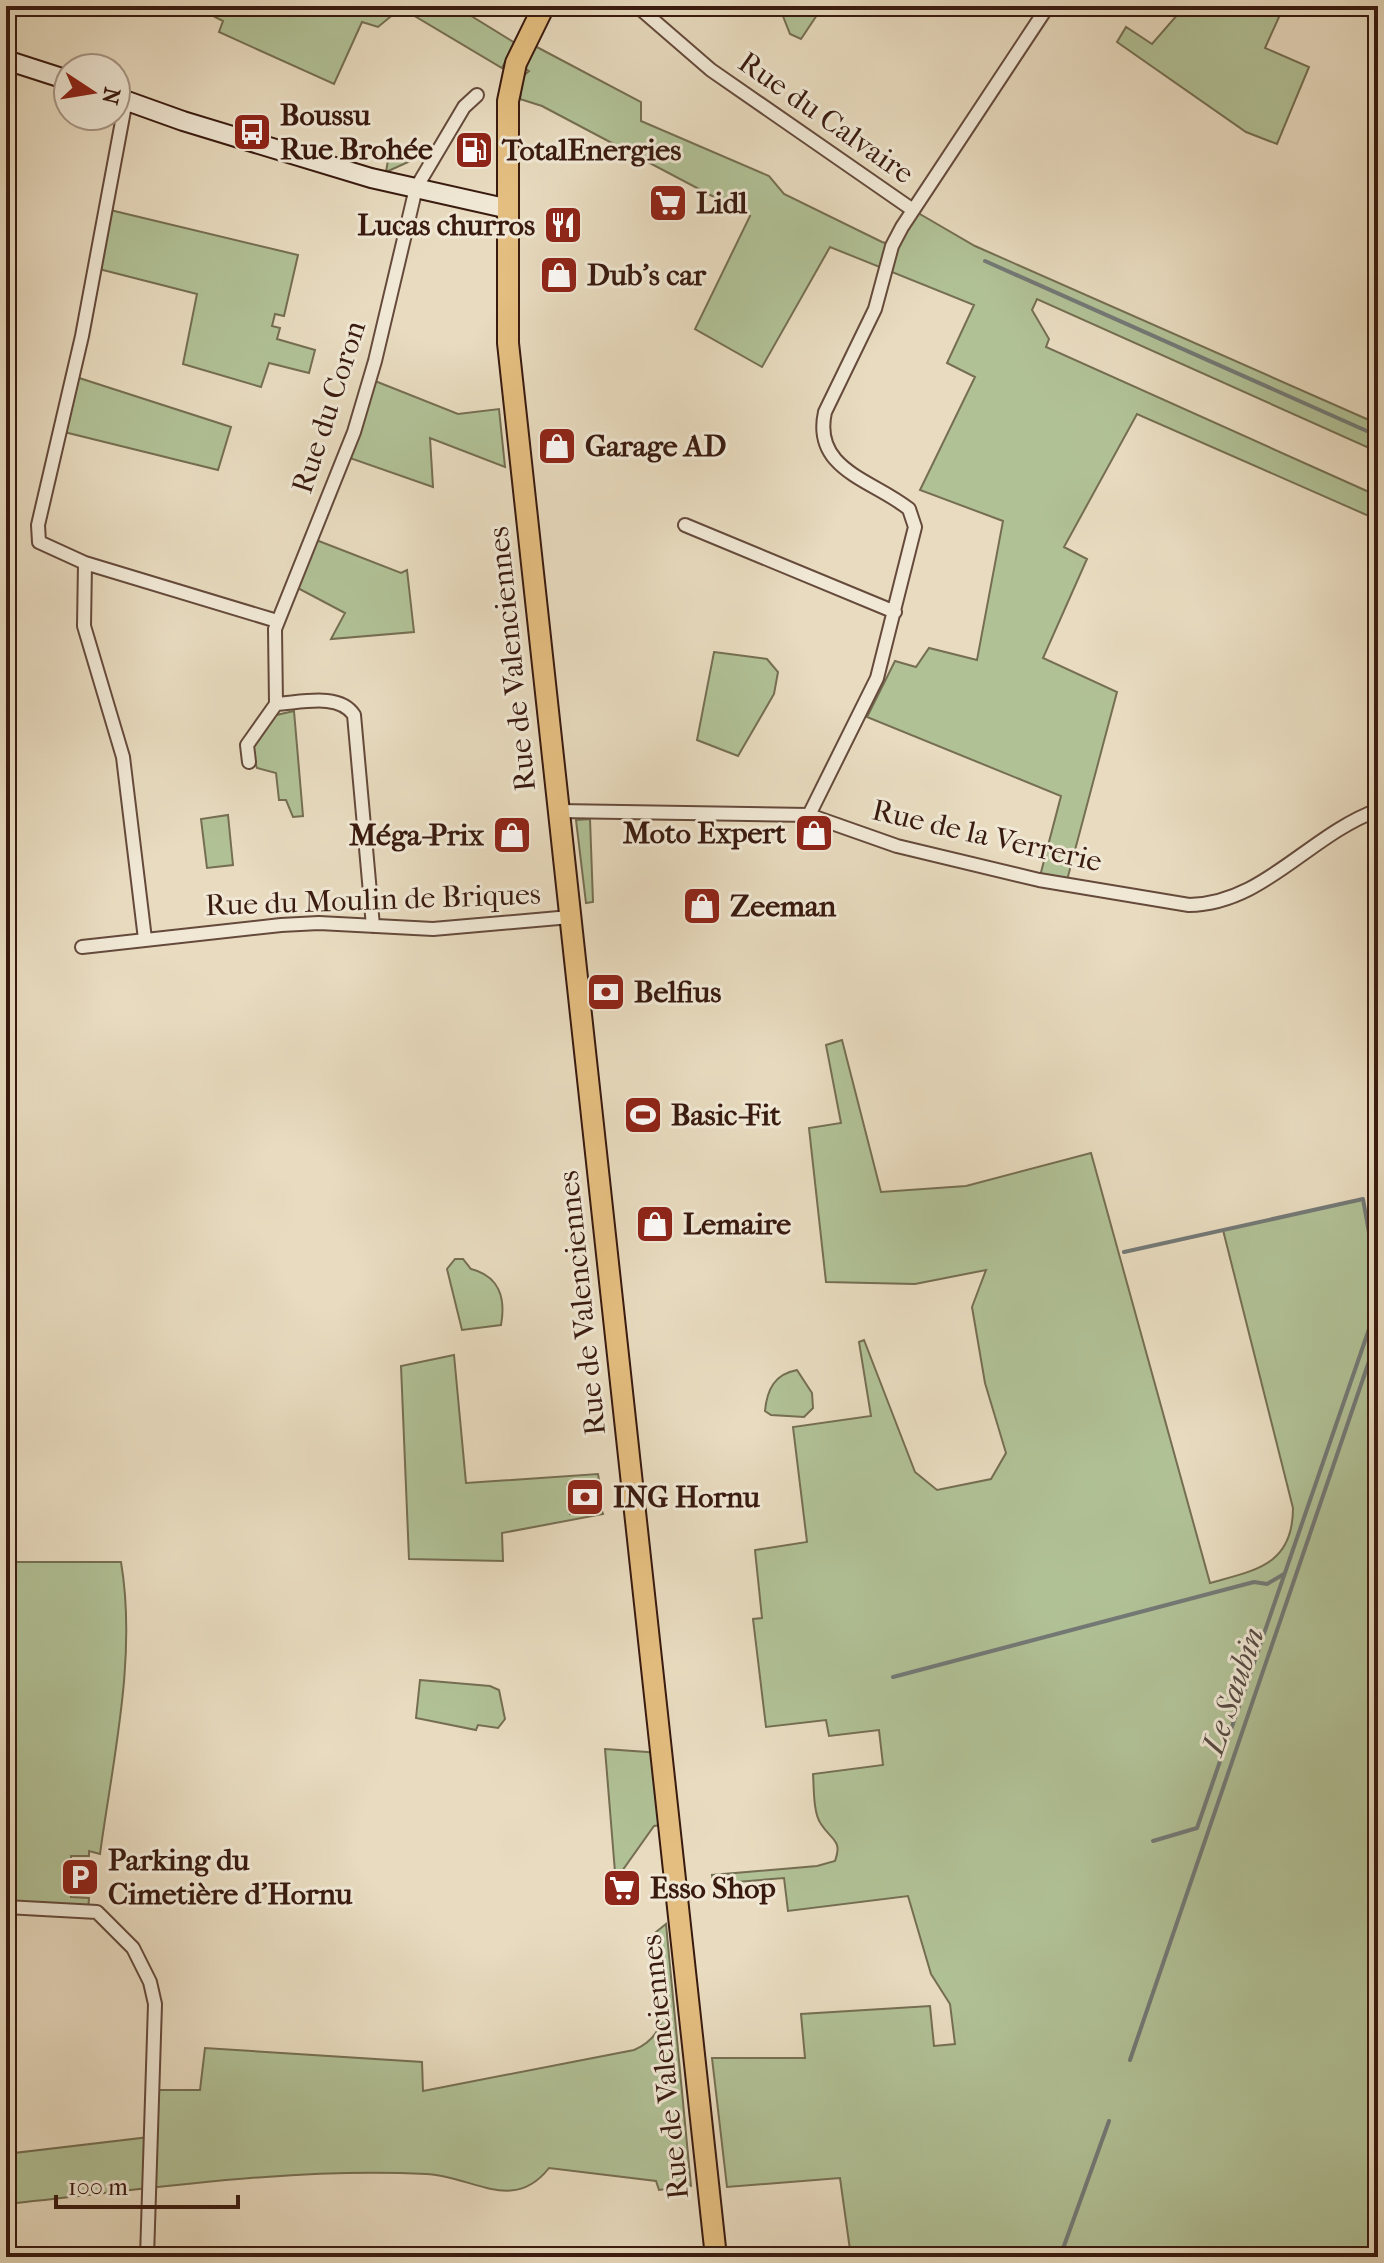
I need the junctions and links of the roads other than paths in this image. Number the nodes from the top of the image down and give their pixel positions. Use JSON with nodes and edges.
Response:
{"nodes":[{"id":1,"x":637,"y":6,"type":"edge"},
{"id":2,"x":1048,"y":6,"type":"edge"},
{"id":3,"x":6,"y":60,"type":"edge"},
{"id":4,"x":511,"y":60,"type":"dead end"},
{"id":5,"x":52,"y":75,"type":"edge"},
{"id":6,"x":477,"y":95,"type":"dead end"},
{"id":7,"x":132,"y":102,"type":"edge"},
{"id":8,"x":115,"y":132,"type":"edge"},
{"id":9,"x":416,"y":188,"type":"junction"},
{"id":10,"x":503,"y":209,"type":"junction"},
{"id":11,"x":913,"y":210,"type":"junction"},
{"id":12,"x":685,"y":525,"type":"dead end"},
{"id":13,"x":85,"y":563,"type":"junction"},
{"id":14,"x":895,"y":612,"type":"junction"},
{"id":15,"x":277,"y":621,"type":"junction"},
{"id":16,"x":276,"y":704,"type":"junction"},
{"id":17,"x":249,"y":762,"type":"dead end"},
{"id":18,"x":1378,"y":810,"type":"edge"},
{"id":19,"x":559,"y":811,"type":"junction"},
{"id":20,"x":809,"y":815,"type":"junction"},
{"id":21,"x":570,"y":917,"type":"junction"},
{"id":22,"x":373,"y":926,"type":"junction"},
{"id":23,"x":145,"y":939,"type":"junction"},
{"id":24,"x":82,"y":947,"type":"dead end"},
{"id":25,"x":6,"y":1907,"type":"edge"},
{"id":26,"x":147,"y":2257,"type":"edge"},
{"id":27,"x":716,"y":2257,"type":"edge"}],
"edges":[{"from":1,"to":11,"type":"street","name":"Rue du Calvaire"},
{"from":2,"to":11,"type":"street"},
{"from":3,"to":5,"type":"street"},
{"from":4,"to":10,"type":"main road","name":"Rue de Valenciennes"},
{"from":6,"to":9,"type":"street","name":"Rue du Coron"},
{"from":7,"to":9,"type":"street"},
{"from":8,"to":13,"type":"street"},
{"from":9,"to":10,"type":"street"},
{"from":9,"to":15,"type":"street","name":"Rue du Coron"},
{"from":10,"to":19,"type":"main road","name":"Rue de Valenciennes"},
{"from":11,"to":14,"type":"street"},
{"from":12,"to":14,"type":"street"},
{"from":13,"to":15,"type":"street"},
{"from":13,"to":23,"type":"street"},
{"from":14,"to":20,"type":"street"},
{"from":15,"to":16,"type":"street","name":"Rue du Coron"},
{"from":16,"to":17,"type":"street"},
{"from":16,"to":22,"type":"street"},
{"from":18,"to":20,"type":"street","name":"Rue de la Verrerie"},
{"from":19,"to":20,"type":"street","name":"Rue de la Verrerie"},
{"from":19,"to":21,"type":"main road","name":"Rue de Valenciennes"},
{"from":21,"to":22,"type":"street","name":"Rue du Moulin de Briques"},
{"from":21,"to":27,"type":"main road","name":"Rue de Valenciennes"},
{"from":22,"to":23,"type":"street","name":"Rue du Moulin de Briques"},
{"from":23,"to":24,"type":"street","name":"Rue du Moulin de Briques"},
{"from":25,"to":26,"type":"street"}]}
